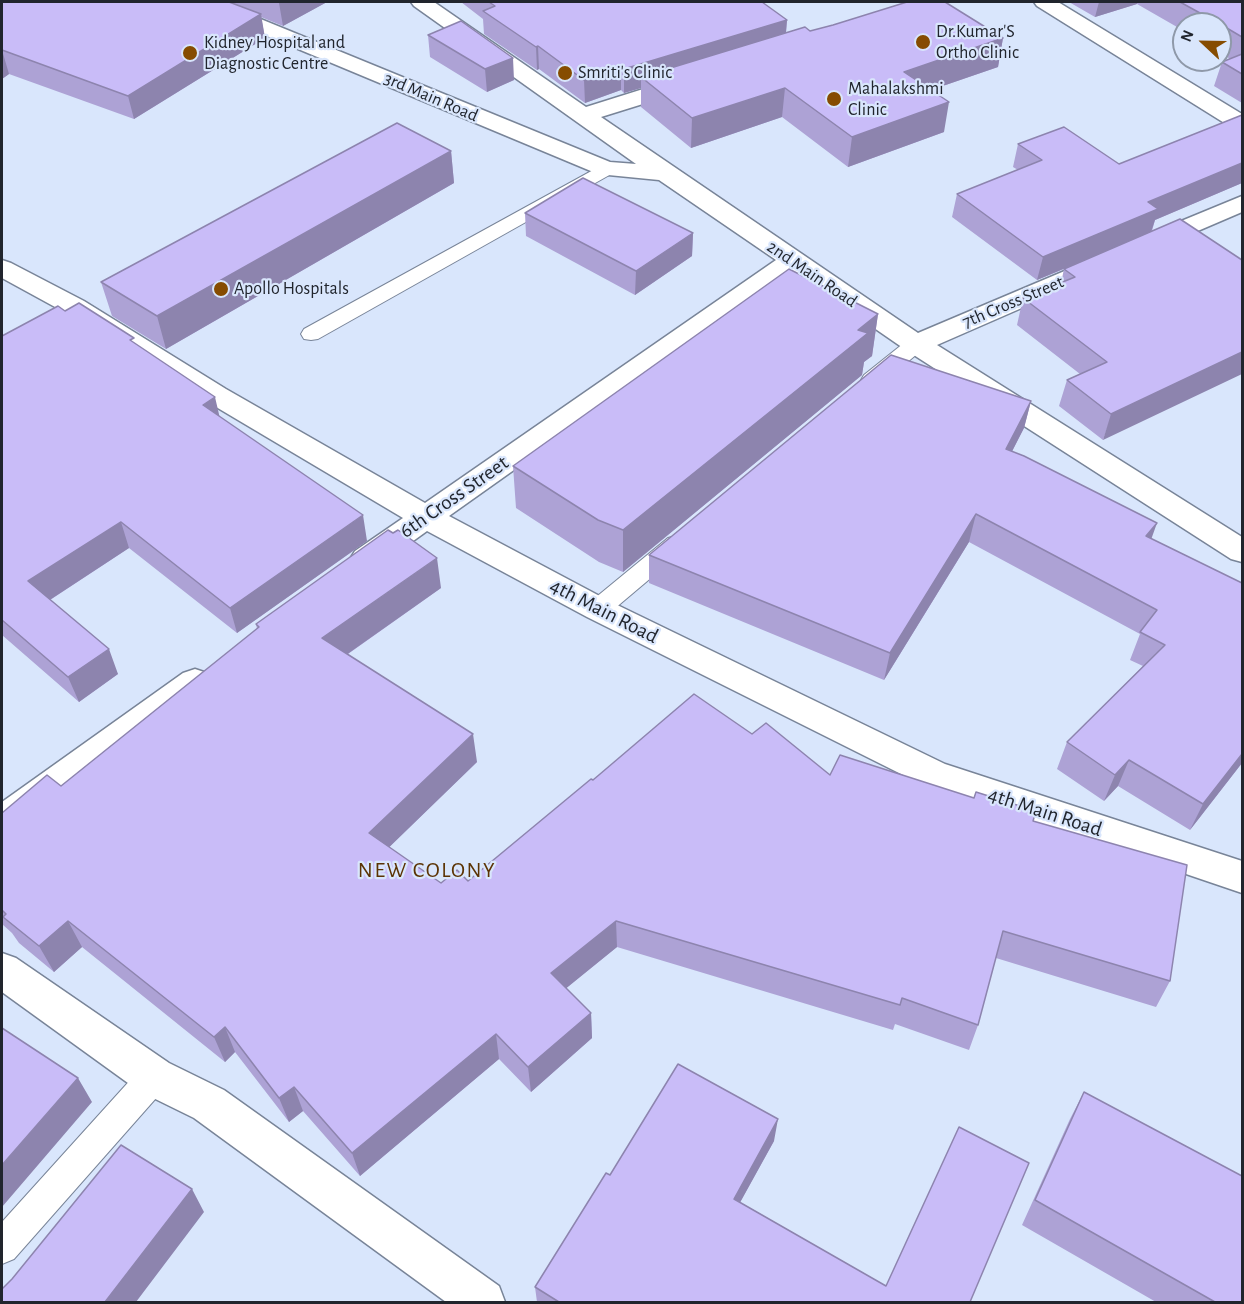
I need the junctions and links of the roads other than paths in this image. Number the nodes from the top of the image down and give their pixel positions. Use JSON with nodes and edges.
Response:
{"nodes":[{"id":1,"x":202,"y":2,"type":"edge"},
{"id":2,"x":420,"y":2,"type":"edge"},
{"id":3,"x":1044,"y":2,"type":"edge"},
{"id":4,"x":698,"y":80,"type":"edge"},
{"id":5,"x":585,"y":115,"type":"junction"},
{"id":6,"x":1242,"y":124,"type":"edge"},
{"id":7,"x":606,"y":169,"type":"junction"},
{"id":8,"x":665,"y":173,"type":"junction"},
{"id":9,"x":1242,"y":203,"type":"edge"},
{"id":10,"x":792,"y":261,"type":"junction"},
{"id":11,"x":2,"y":267,"type":"edge"},
{"id":12,"x":311,"y":334,"type":"dead end"},
{"id":13,"x":916,"y":344,"type":"junction"},
{"id":14,"x":859,"y":391,"type":"edge"},
{"id":15,"x":426,"y":517,"type":"junction"},
{"id":16,"x":688,"y":534,"type":"edge"},
{"id":17,"x":1242,"y":550,"type":"edge"},
{"id":18,"x":339,"y":579,"type":"edge"},
{"id":19,"x":598,"y":609,"type":"junction"},
{"id":20,"x":213,"y":669,"type":"edge"},
{"id":21,"x":2,"y":821,"type":"edge"},
{"id":22,"x":1242,"y":877,"type":"edge"},
{"id":23,"x":2,"y":970,"type":"edge"},
{"id":24,"x":154,"y":1077,"type":"junction"},
{"id":25,"x":2,"y":1246,"type":"edge"},
{"id":26,"x":483,"y":1302,"type":"edge"}],
"edges":[{"from":1,"to":7,"type":"street","name":"3rd Main Road"},
{"from":2,"to":5,"type":"street","name":"2nd Main Road"},
{"from":3,"to":6,"type":"street"},
{"from":4,"to":5,"type":"street"},
{"from":5,"to":8,"type":"street","name":"2nd Main Road"},
{"from":7,"to":8,"type":"street","name":"3rd Main Road"},
{"from":7,"to":12,"type":"lane"},
{"from":8,"to":10,"type":"street","name":"2nd Main Road"},
{"from":9,"to":13,"type":"street","name":"7th Cross Street"},
{"from":10,"to":13,"type":"street","name":"2nd Main Road"},
{"from":10,"to":15,"type":"street","name":"6th Cross Street"},
{"from":11,"to":15,"type":"street","name":"4th Main Road"},
{"from":13,"to":14,"type":"lane"},
{"from":13,"to":17,"type":"street","name":"2nd Main Road"},
{"from":15,"to":18,"type":"street","name":"6th Cross Street"},
{"from":15,"to":19,"type":"street","name":"4th Main Road"},
{"from":16,"to":19,"type":"lane"},
{"from":19,"to":22,"type":"street","name":"4th Main Road"},
{"from":20,"to":21,"type":"street"},
{"from":23,"to":24,"type":"street"},
{"from":24,"to":25,"type":"lane"},
{"from":24,"to":26,"type":"street"}]}
